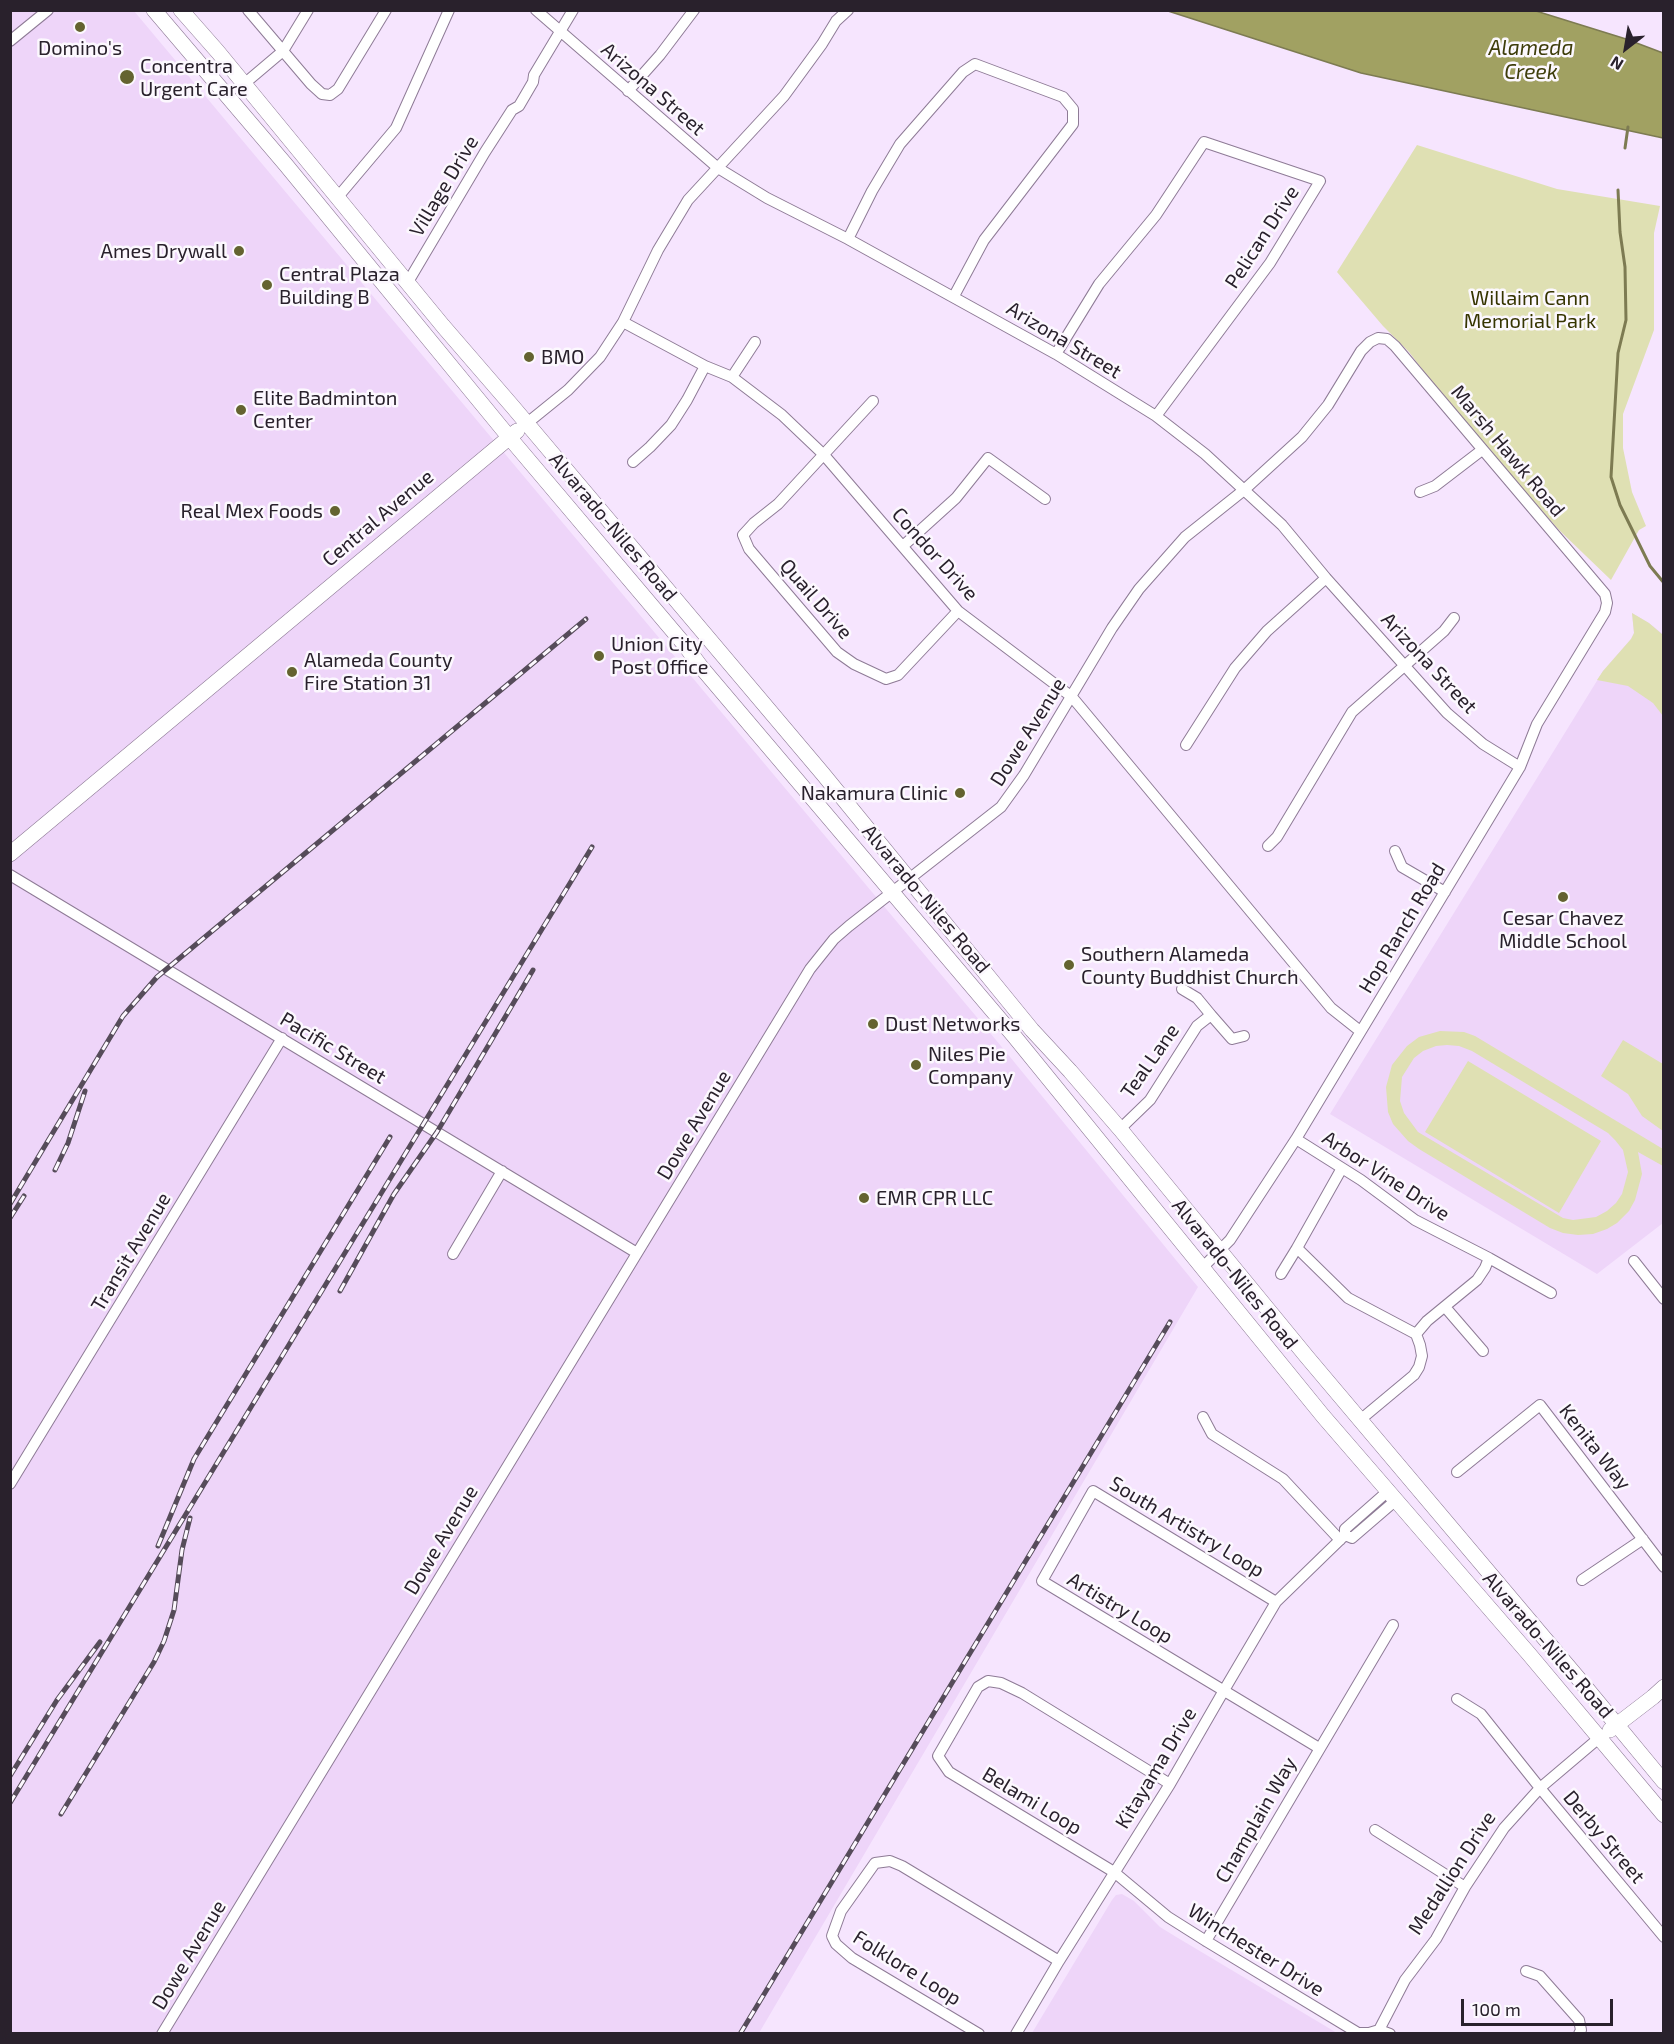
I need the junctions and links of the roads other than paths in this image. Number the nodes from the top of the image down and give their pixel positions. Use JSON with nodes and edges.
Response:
{"nodes":[{"id":1,"x":48,"y":10,"type":"edge"},
{"id":2,"x":154,"y":10,"type":"edge"},
{"id":3,"x":181,"y":10,"type":"edge"},
{"id":4,"x":248,"y":10,"type":"edge"},
{"id":5,"x":308,"y":10,"type":"edge"},
{"id":6,"x":386,"y":10,"type":"edge"},
{"id":7,"x":449,"y":10,"type":"edge"},
{"id":8,"x":536,"y":10,"type":"edge"},
{"id":9,"x":573,"y":10,"type":"edge"},
{"id":10,"x":694,"y":10,"type":"edge"},
{"id":11,"x":848,"y":10,"type":"edge"},
{"id":12,"x":560,"y":31,"type":"junction"},
{"id":13,"x":10,"y":41,"type":"edge"},
{"id":14,"x":283,"y":51,"type":"junction"},
{"id":15,"x":244,"y":84,"type":"junction"},
{"id":16,"x":628,"y":91,"type":"junction"},
{"id":17,"x":718,"y":168,"type":"junction"},
{"id":18,"x":337,"y":198,"type":"junction"},
{"id":19,"x":848,"y":239,"type":"junction"},
{"id":20,"x":408,"y":282,"type":"junction"},
{"id":21,"x":954,"y":296,"type":"junction"},
{"id":22,"x":623,"y":322,"type":"junction"},
{"id":23,"x":1378,"y":338,"type":"joint"},
{"id":24,"x":755,"y":342,"type":"dead end"},
{"id":25,"x":1056,"y":354,"type":"junction"},
{"id":26,"x":705,"y":366,"type":"junction"},
{"id":27,"x":732,"y":377,"type":"junction"},
{"id":28,"x":873,"y":401,"type":"dead end"},
{"id":29,"x":1156,"y":416,"type":"junction"},
{"id":30,"x":526,"y":424,"type":"junction"},
{"id":31,"x":509,"y":437,"type":"junction"},
{"id":32,"x":1482,"y":450,"type":"junction"},
{"id":33,"x":824,"y":455,"type":"junction"},
{"id":34,"x":633,"y":462,"type":"dead end"},
{"id":35,"x":1244,"y":490,"type":"junction"},
{"id":36,"x":1420,"y":492,"type":"dead end"},
{"id":37,"x":1045,"y":499,"type":"dead end"},
{"id":38,"x":903,"y":546,"type":"junction"},
{"id":39,"x":1326,"y":578,"type":"junction"},
{"id":40,"x":1605,"y":594,"type":"joint"},
{"id":41,"x":958,"y":610,"type":"junction"},
{"id":42,"x":1454,"y":618,"type":"dead end"},
{"id":43,"x":1406,"y":666,"type":"junction"},
{"id":44,"x":1072,"y":697,"type":"junction"},
{"id":45,"x":1186,"y":745,"type":"dead end"},
{"id":46,"x":1520,"y":767,"type":"junction"},
{"id":47,"x":1268,"y":846,"type":"dead end"},
{"id":48,"x":1395,"y":851,"type":"dead end"},
{"id":49,"x":10,"y":854,"type":"edge"},
{"id":50,"x":10,"y":875,"type":"edge"},
{"id":51,"x":909,"y":881,"type":"junction"},
{"id":52,"x":893,"y":892,"type":"junction"},
{"id":53,"x":1445,"y":892,"type":"junction"},
{"id":54,"x":1182,"y":989,"type":"dead end"},
{"id":55,"x":1212,"y":1015,"type":"junction"},
{"id":56,"x":1360,"y":1031,"type":"junction"},
{"id":57,"x":1244,"y":1036,"type":"dead end"},
{"id":58,"x":282,"y":1038,"type":"junction"},
{"id":59,"x":1120,"y":1129,"type":"junction"},
{"id":60,"x":1296,"y":1139,"type":"junction"},
{"id":61,"x":1342,"y":1168,"type":"junction"},
{"id":62,"x":502,"y":1171,"type":"junction"},
{"id":63,"x":1297,"y":1248,"type":"junction"},
{"id":64,"x":1220,"y":1252,"type":"junction"},
{"id":65,"x":637,"y":1253,"type":"junction"},
{"id":66,"x":453,"y":1254,"type":"dead end"},
{"id":67,"x":1489,"y":1258,"type":"junction"},
{"id":68,"x":1634,"y":1262,"type":"dead end"},
{"id":69,"x":1203,"y":1267,"type":"junction"},
{"id":70,"x":1281,"y":1274,"type":"dead end"},
{"id":71,"x":1551,"y":1293,"type":"dead end"},
{"id":72,"x":1664,"y":1299,"type":"edge"},
{"id":73,"x":1445,"y":1307,"type":"junction"},
{"id":74,"x":1416,"y":1335,"type":"junction"},
{"id":75,"x":1483,"y":1352,"type":"dead end"},
{"id":76,"x":1203,"y":1417,"type":"dead end"},
{"id":77,"x":1360,"y":1420,"type":"junction"},
{"id":78,"x":1456,"y":1472,"type":"dead end"},
{"id":79,"x":10,"y":1484,"type":"edge"},
{"id":80,"x":1391,"y":1496,"type":"junction"},
{"id":81,"x":1066,"y":1537,"type":"joint"},
{"id":82,"x":1342,"y":1538,"type":"junction"},
{"id":83,"x":1643,"y":1539,"type":"junction"},
{"id":84,"x":1664,"y":1567,"type":"edge"},
{"id":85,"x":1582,"y":1580,"type":"dead end"},
{"id":86,"x":1276,"y":1602,"type":"junction"},
{"id":87,"x":1393,"y":1625,"type":"dead end"},
{"id":88,"x":1664,"y":1686,"type":"edge"},
{"id":89,"x":1222,"y":1692,"type":"junction"},
{"id":90,"x":1456,"y":1699,"type":"dead end"},
{"id":91,"x":1617,"y":1724,"type":"junction"},
{"id":92,"x":1599,"y":1738,"type":"junction"},
{"id":93,"x":1319,"y":1748,"type":"junction"},
{"id":94,"x":1664,"y":1782,"type":"edge"},
{"id":95,"x":1170,"y":1784,"type":"junction"},
{"id":96,"x":1540,"y":1788,"type":"junction"},
{"id":97,"x":1664,"y":1815,"type":"edge"},
{"id":98,"x":1375,"y":1830,"type":"dead end"},
{"id":99,"x":1114,"y":1872,"type":"junction"},
{"id":100,"x":1466,"y":1887,"type":"junction"},
{"id":101,"x":1664,"y":1938,"type":"edge"},
{"id":102,"x":1206,"y":1941,"type":"junction"},
{"id":103,"x":1059,"y":1961,"type":"junction"},
{"id":104,"x":1526,"y":1971,"type":"dead end"},
{"id":105,"x":1384,"y":2032,"type":"edge"},
{"id":106,"x":162,"y":2034,"type":"edge"},
{"id":107,"x":979,"y":2034,"type":"edge"},
{"id":108,"x":1016,"y":2034,"type":"edge"},
{"id":109,"x":1579,"y":2034,"type":"edge"}],
"edges":[{"from":1,"to":13,"type":"street"},
{"from":2,"to":31,"type":"main road","name":"Alvarado-Niles Road"},
{"from":3,"to":15,"type":"main road","name":"Alvarado-Niles Road"},
{"from":4,"to":14,"type":"street"},
{"from":5,"to":14,"type":"street"},
{"from":6,"to":14,"type":"street"},
{"from":7,"to":18,"type":"street"},
{"from":8,"to":12,"type":"street","name":"Arizona Street"},
{"from":9,"to":12,"type":"street","name":"Village Drive"},
{"from":10,"to":16,"type":"street"},
{"from":11,"to":17,"type":"street","name":"Central Avenue"},
{"from":12,"to":16,"type":"street","name":"Arizona Street"},
{"from":12,"to":20,"type":"street","name":"Village Drive"},
{"from":14,"to":15,"type":"street"},
{"from":15,"to":18,"type":"main road","name":"Alvarado-Niles Road"},
{"from":16,"to":17,"type":"street","name":"Arizona Street"},
{"from":17,"to":19,"type":"street","name":"Arizona Street"},
{"from":17,"to":22,"type":"street","name":"Central Avenue"},
{"from":18,"to":20,"type":"main road","name":"Alvarado-Niles Road"},
{"from":19,"to":21,"type":"street","name":"Arizona Street"},
{"from":19,"to":21,"type":"street"},
{"from":20,"to":30,"type":"main road","name":"Alvarado-Niles Road"},
{"from":21,"to":25,"type":"street","name":"Arizona Street"},
{"from":22,"to":26,"type":"street","name":"Condor Drive"},
{"from":22,"to":30,"type":"street","name":"Central Avenue"},
{"from":23,"to":32,"type":"street","name":"Marsh Hawk Road"},
{"from":23,"to":35,"type":"street","name":"Dowe Avenue"},
{"from":24,"to":27,"type":"street"},
{"from":25,"to":29,"type":"street","name":"Arizona Street"},
{"from":25,"to":29,"type":"street","name":"Pelican Drive"},
{"from":26,"to":27,"type":"street","name":"Condor Drive"},
{"from":26,"to":34,"type":"street"},
{"from":27,"to":33,"type":"street","name":"Condor Drive"},
{"from":28,"to":33,"type":"street"},
{"from":29,"to":35,"type":"street","name":"Arizona Street"},
{"from":30,"to":31,"type":"main road","name":"Central Avenue"},
{"from":30,"to":51,"type":"main road","name":"Alvarado-Niles Road"},
{"from":31,"to":49,"type":"main road","name":"Central Avenue"},
{"from":31,"to":52,"type":"main road","name":"Alvarado-Niles Road"},
{"from":32,"to":36,"type":"street"},
{"from":32,"to":40,"type":"street","name":"Marsh Hawk Road"},
{"from":33,"to":38,"type":"street","name":"Condor Drive"},
{"from":33,"to":41,"type":"street","name":"Quail Drive"},
{"from":35,"to":39,"type":"street","name":"Arizona Street"},
{"from":35,"to":44,"type":"street","name":"Dowe Avenue"},
{"from":37,"to":38,"type":"street"},
{"from":38,"to":41,"type":"street","name":"Condor Drive"},
{"from":39,"to":43,"type":"street","name":"Arizona Street"},
{"from":39,"to":45,"type":"street"},
{"from":40,"to":46,"type":"street","name":"Hop Ranch Road"},
{"from":41,"to":44,"type":"street","name":"Condor Drive"},
{"from":42,"to":43,"type":"street"},
{"from":43,"to":46,"type":"street","name":"Arizona Street"},
{"from":43,"to":47,"type":"street"},
{"from":44,"to":51,"type":"street","name":"Dowe Avenue"},
{"from":44,"to":56,"type":"street","name":"Condor Drive"},
{"from":46,"to":53,"type":"street","name":"Hop Ranch Road"},
{"from":48,"to":53,"type":"street"},
{"from":50,"to":58,"type":"street","name":"Pacific Street"},
{"from":51,"to":52,"type":"street","name":"Dowe Avenue"},
{"from":51,"to":59,"type":"main road","name":"Alvarado-Niles Road"},
{"from":52,"to":65,"type":"street","name":"Dowe Avenue"},
{"from":52,"to":69,"type":"main road","name":"Alvarado-Niles Road"},
{"from":53,"to":56,"type":"street","name":"Hop Ranch Road"},
{"from":54,"to":55,"type":"street"},
{"from":55,"to":57,"type":"street"},
{"from":55,"to":59,"type":"street","name":"Teal Lane"},
{"from":56,"to":60,"type":"street","name":"Hop Ranch Road"},
{"from":58,"to":62,"type":"street","name":"Pacific Street"},
{"from":58,"to":79,"type":"street","name":"Transit Avenue"},
{"from":59,"to":64,"type":"main road","name":"Alvarado-Niles Road"},
{"from":60,"to":61,"type":"street","name":"Arbor Vine Drive"},
{"from":60,"to":64,"type":"street","name":"Hop Ranch Road"},
{"from":61,"to":63,"type":"street"},
{"from":61,"to":67,"type":"street","name":"Arbor Vine Drive"},
{"from":62,"to":65,"type":"street","name":"Pacific Street"},
{"from":62,"to":66,"type":"street"},
{"from":63,"to":70,"type":"street"},
{"from":63,"to":74,"type":"street"},
{"from":64,"to":69,"type":"street","name":"Hop Ranch Road"},
{"from":64,"to":77,"type":"main road","name":"Alvarado-Niles Road"},
{"from":65,"to":106,"type":"street","name":"Dowe Avenue"},
{"from":67,"to":71,"type":"street","name":"Arbor Vine Drive"},
{"from":67,"to":73,"type":"street"},
{"from":68,"to":72,"type":"street"},
{"from":69,"to":80,"type":"main road","name":"Alvarado-Niles Road"},
{"from":73,"to":74,"type":"street"},
{"from":73,"to":75,"type":"street"},
{"from":74,"to":77,"type":"street"},
{"from":76,"to":82,"type":"street"},
{"from":77,"to":91,"type":"main road","name":"Alvarado-Niles Road"},
{"from":78,"to":83,"type":"street","name":"Kenita Way"},
{"from":80,"to":82,"type":"street","name":"Kitayama Drive"},
{"from":80,"to":92,"type":"main road","name":"Alvarado-Niles Road"},
{"from":81,"to":86,"type":"street","name":"South Artistry Loop"},
{"from":81,"to":89,"type":"street","name":"Artistry Loop"},
{"from":82,"to":86,"type":"street","name":"Kitayama Drive"},
{"from":83,"to":84,"type":"street","name":"Kenita Way"},
{"from":83,"to":85,"type":"street"},
{"from":86,"to":89,"type":"street","name":"Kitayama Drive"},
{"from":87,"to":93,"type":"street","name":"Champlain Way"},
{"from":88,"to":91,"type":"main road","name":"Medallion Drive"},
{"from":89,"to":93,"type":"street"},
{"from":89,"to":95,"type":"street","name":"Kitayama Drive"},
{"from":90,"to":96,"type":"street","name":"Derby Street"},
{"from":91,"to":92,"type":"main road","name":"Medallion Drive"},
{"from":91,"to":94,"type":"main road","name":"Alvarado-Niles Road"},
{"from":92,"to":96,"type":"street","name":"Medallion Drive"},
{"from":92,"to":97,"type":"main road","name":"Alvarado-Niles Road"},
{"from":93,"to":102,"type":"street","name":"Champlain Way"},
{"from":95,"to":99,"type":"street","name":"Kitayama Drive"},
{"from":95,"to":99,"type":"street","name":"Belami Loop"},
{"from":96,"to":100,"type":"street","name":"Medallion Drive"},
{"from":96,"to":101,"type":"street","name":"Derby Street"},
{"from":98,"to":100,"type":"street"},
{"from":99,"to":102,"type":"street","name":"Winchester Drive"},
{"from":99,"to":103,"type":"street","name":"Kitayama Drive"},
{"from":100,"to":105,"type":"street","name":"Medallion Drive"},
{"from":102,"to":105,"type":"street","name":"Winchester Drive"},
{"from":103,"to":107,"type":"street","name":"Folklore Loop"},
{"from":103,"to":108,"type":"street","name":"Kitayama Drive"},
{"from":104,"to":109,"type":"street"}]}
